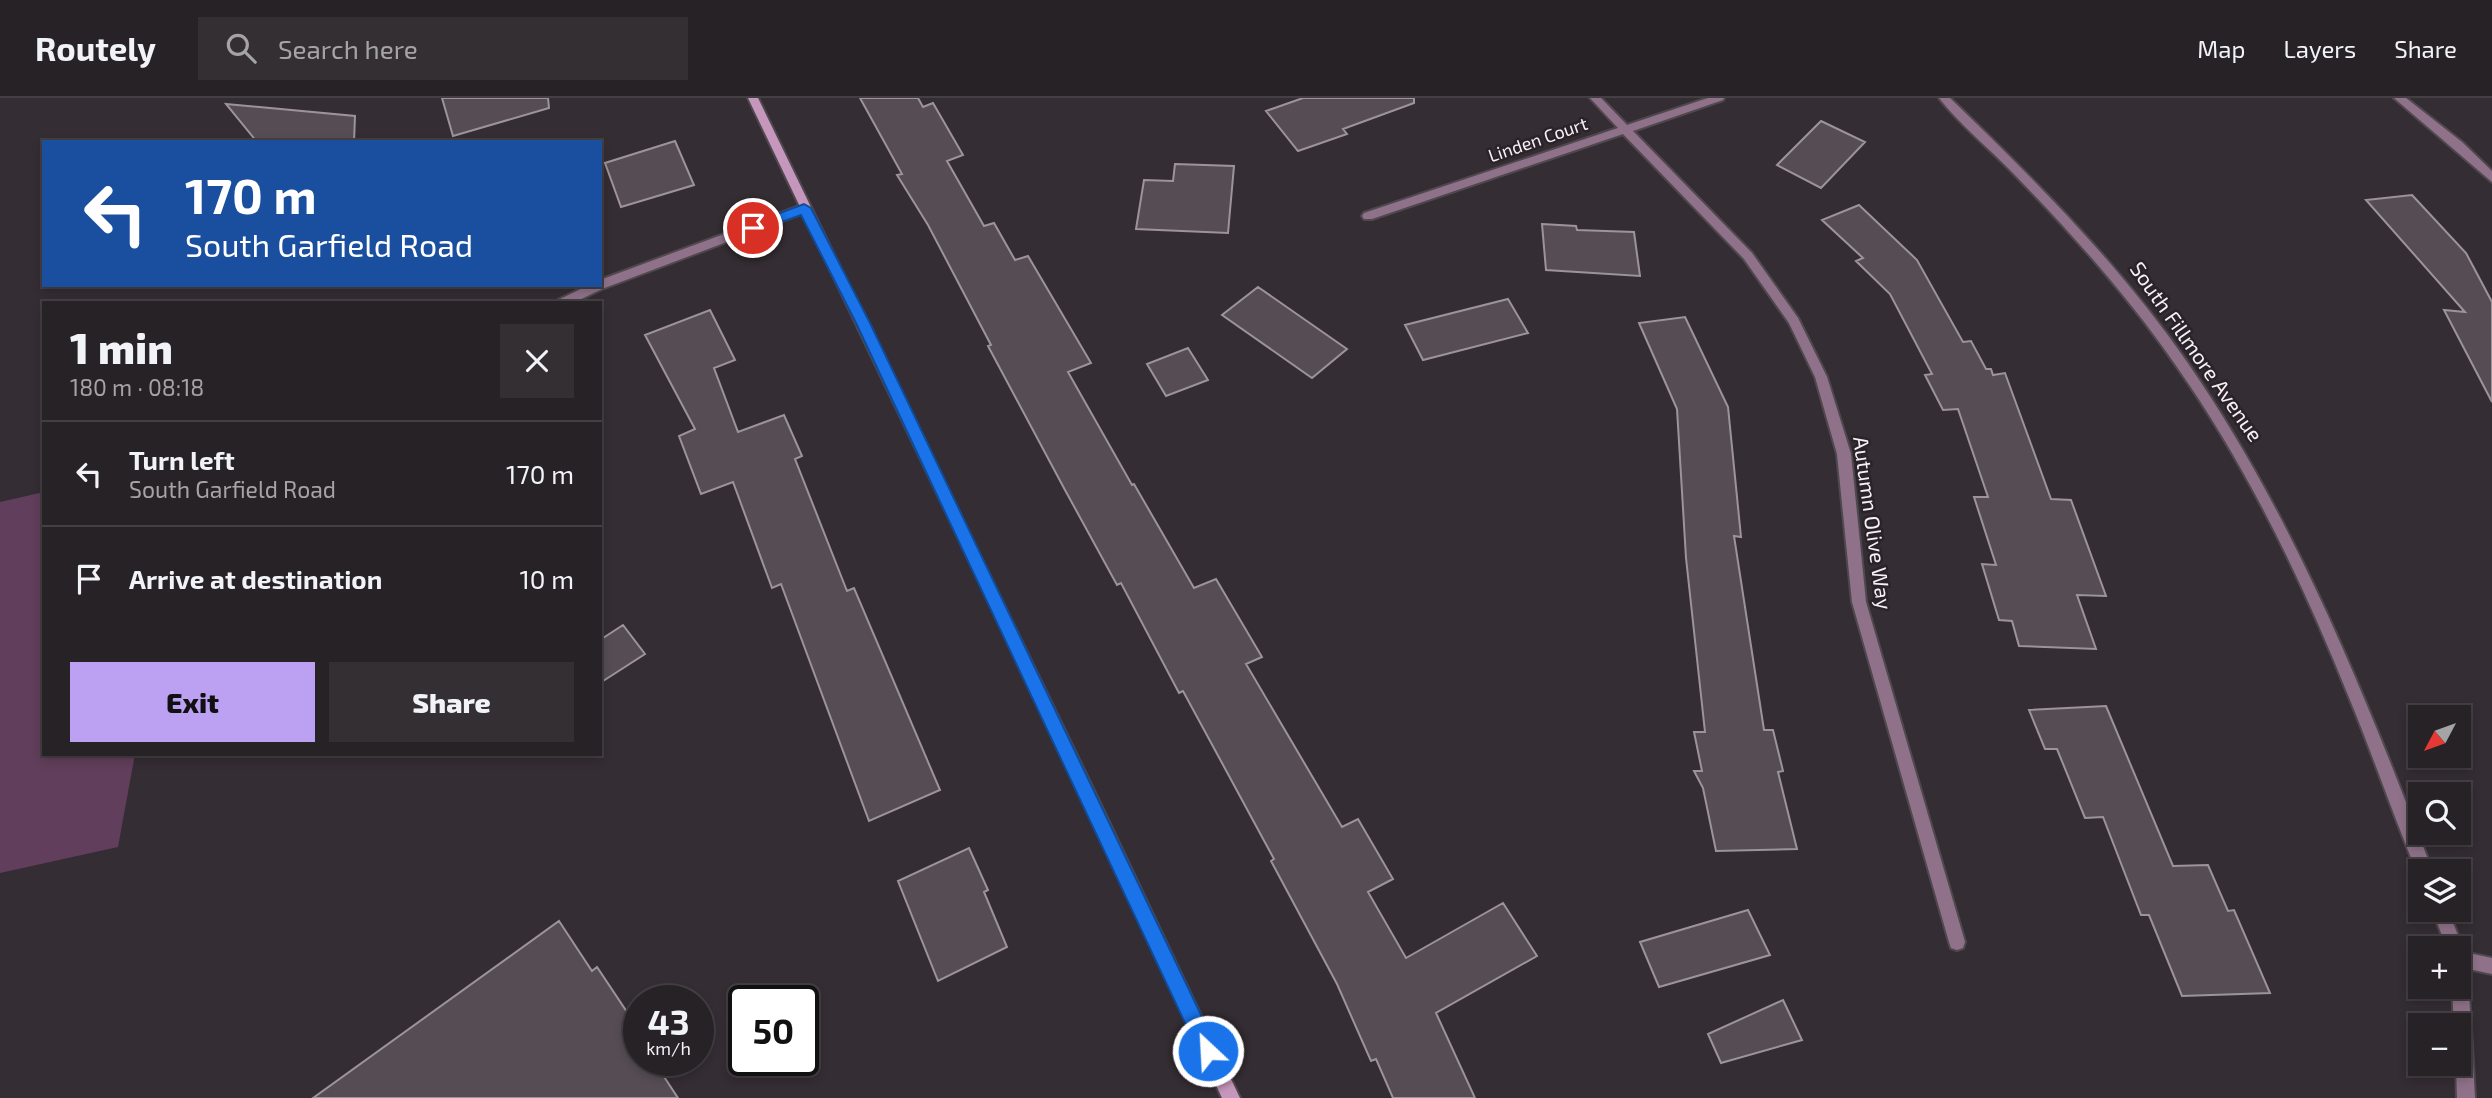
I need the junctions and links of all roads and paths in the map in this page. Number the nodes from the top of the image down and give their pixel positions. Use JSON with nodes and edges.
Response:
{"nodes":[{"id":1,"x":752,"y":98,"type":"edge"},
{"id":2,"x":1595,"y":98,"type":"edge"},
{"id":3,"x":1719,"y":98,"type":"edge"},
{"id":4,"x":1944,"y":98,"type":"edge"},
{"id":5,"x":2399,"y":98,"type":"edge"},
{"id":6,"x":1626,"y":129,"type":"junction"},
{"id":7,"x":2492,"y":178,"type":"edge"},
{"id":8,"x":804,"y":208,"type":"junction"},
{"id":9,"x":1368,"y":216,"type":"dead end"},
{"id":10,"x":602,"y":284,"type":"edge"},
{"id":11,"x":596,"y":287,"type":"edge"},
{"id":12,"x":566,"y":301,"type":"edge"},
{"id":13,"x":2420,"y":859,"type":"edge"},
{"id":14,"x":1957,"y":942,"type":"dead end"},
{"id":15,"x":2471,"y":961,"type":"edge"},
{"id":16,"x":2492,"y":965,"type":"edge"},
{"id":17,"x":2461,"y":999,"type":"edge"},
{"id":18,"x":1231,"y":1098,"type":"edge"},
{"id":19,"x":2466,"y":1098,"type":"edge"}],
"edges":[{"from":1,"to":8,"type":"main road"},
{"from":2,"to":6,"type":"street","name":"Autumn Olive Way"},
{"from":3,"to":6,"type":"street","name":"Linden Court"},
{"from":4,"to":13,"type":"street","name":"South Fillmore Avenue"},
{"from":5,"to":7,"type":"street"},
{"from":6,"to":9,"type":"street","name":"Linden Court"},
{"from":6,"to":14,"type":"street","name":"Autumn Olive Way"},
{"from":8,"to":10,"type":"street"},
{"from":8,"to":18,"type":"main road"},
{"from":11,"to":12,"type":"street"},
{"from":15,"to":16,"type":"street"},
{"from":17,"to":19,"type":"street"}]}
